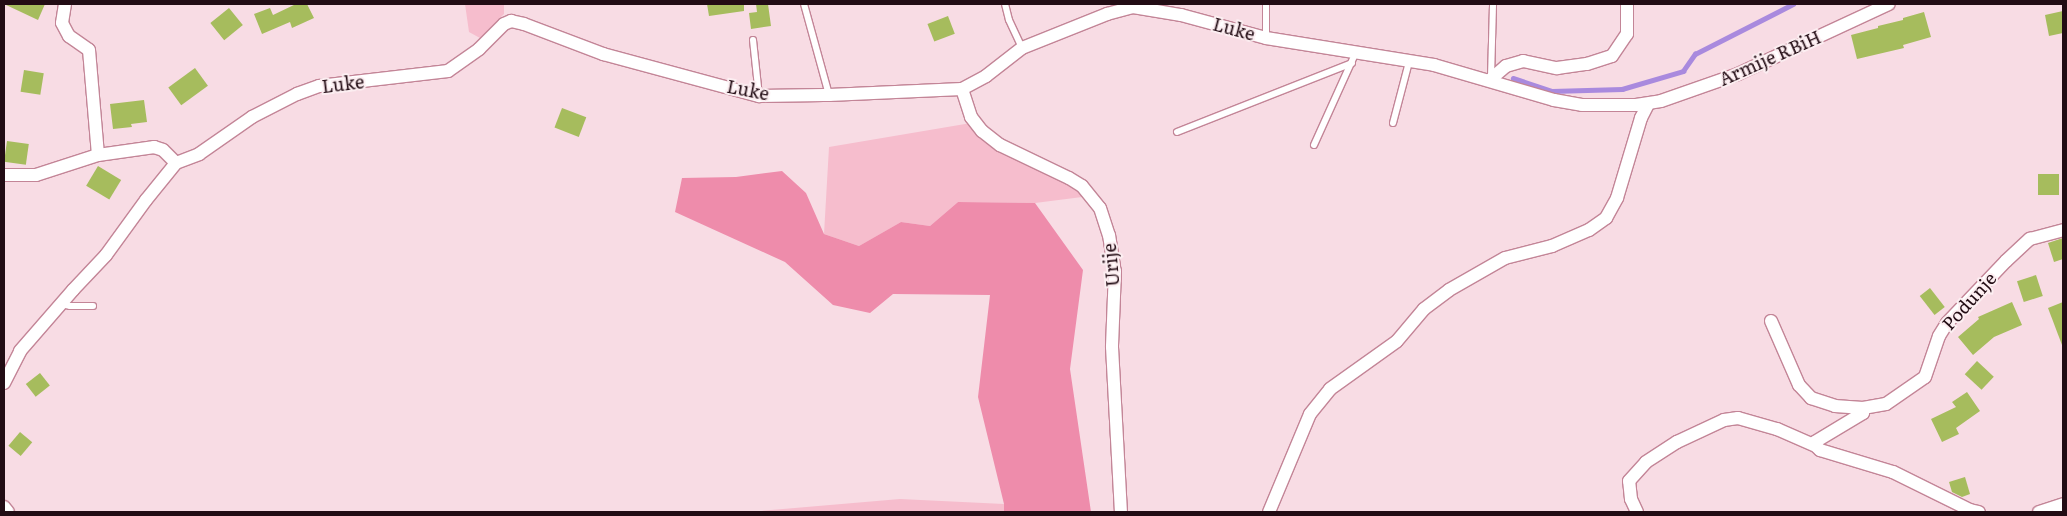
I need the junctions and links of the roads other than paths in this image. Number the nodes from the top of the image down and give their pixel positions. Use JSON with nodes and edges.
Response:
{"nodes":[{"id":1,"x":65,"y":4,"type":"edge"},
{"id":2,"x":804,"y":4,"type":"edge"},
{"id":3,"x":1005,"y":4,"type":"edge"},
{"id":4,"x":1266,"y":4,"type":"edge"},
{"id":5,"x":1493,"y":4,"type":"edge"},
{"id":6,"x":1626,"y":4,"type":"edge"},
{"id":7,"x":1889,"y":4,"type":"edge"},
{"id":8,"x":1133,"y":5,"type":"edge"},
{"id":9,"x":1180,"y":10,"type":"edge"},
{"id":10,"x":1266,"y":38,"type":"junction"},
{"id":11,"x":753,"y":40,"type":"dead end"},
{"id":12,"x":1022,"y":48,"type":"junction"},
{"id":13,"x":1354,"y":58,"type":"junction"},
{"id":14,"x":1409,"y":62,"type":"junction"},
{"id":15,"x":1491,"y":79,"type":"junction"},
{"id":16,"x":962,"y":90,"type":"junction"},
{"id":17,"x":829,"y":95,"type":"junction"},
{"id":18,"x":759,"y":96,"type":"junction"},
{"id":19,"x":1648,"y":104,"type":"junction"},
{"id":20,"x":1393,"y":123,"type":"dead end"},
{"id":21,"x":1177,"y":132,"type":"dead end"},
{"id":22,"x":1314,"y":145,"type":"dead end"},
{"id":23,"x":98,"y":155,"type":"junction"},
{"id":24,"x":176,"y":163,"type":"junction"},
{"id":25,"x":4,"y":175,"type":"edge"},
{"id":26,"x":2063,"y":230,"type":"edge"},
{"id":27,"x":60,"y":304,"type":"junction"},
{"id":28,"x":93,"y":306,"type":"dead end"},
{"id":29,"x":1771,"y":320,"type":"dead end"},
{"id":30,"x":4,"y":383,"type":"edge"},
{"id":31,"x":1863,"y":408,"type":"junction"},
{"id":32,"x":1816,"y":446,"type":"junction"},
{"id":33,"x":2063,"y":504,"type":"edge"},
{"id":34,"x":4,"y":507,"type":"edge"},
{"id":35,"x":8,"y":512,"type":"edge"},
{"id":36,"x":1121,"y":512,"type":"edge"},
{"id":37,"x":1269,"y":512,"type":"edge"},
{"id":38,"x":1637,"y":512,"type":"edge"},
{"id":39,"x":1979,"y":512,"type":"edge"},
{"id":40,"x":2039,"y":512,"type":"edge"}],
"edges":[{"from":1,"to":23,"type":"street"},
{"from":2,"to":17,"type":"lane"},
{"from":3,"to":12,"type":"lane"},
{"from":4,"to":10,"type":"lane"},
{"from":5,"to":15,"type":"lane"},
{"from":6,"to":15,"type":"street"},
{"from":7,"to":19,"type":"street","name":"Armije RBiH"},
{"from":8,"to":9,"type":"street","name":"Luke"},
{"from":8,"to":12,"type":"street","name":"Luke"},
{"from":9,"to":10,"type":"street","name":"Luke"},
{"from":10,"to":13,"type":"street","name":"Luke"},
{"from":11,"to":18,"type":"lane"},
{"from":12,"to":16,"type":"street","name":"Luke"},
{"from":13,"to":14,"type":"street","name":"Luke"},
{"from":13,"to":21,"type":"lane"},
{"from":13,"to":22,"type":"lane"},
{"from":14,"to":15,"type":"street","name":"Luke"},
{"from":14,"to":20,"type":"lane"},
{"from":15,"to":19,"type":"street","name":"Luke"},
{"from":16,"to":17,"type":"street","name":"Luke"},
{"from":16,"to":36,"type":"street","name":"Urije"},
{"from":17,"to":18,"type":"street","name":"Luke"},
{"from":18,"to":24,"type":"street","name":"Luke"},
{"from":19,"to":37,"type":"street"},
{"from":23,"to":24,"type":"street"},
{"from":23,"to":25,"type":"street"},
{"from":24,"to":27,"type":"street","name":"Luke"},
{"from":26,"to":31,"type":"street","name":"Podunje"},
{"from":27,"to":28,"type":"lane"},
{"from":27,"to":30,"type":"street","name":"Luke"},
{"from":29,"to":31,"type":"street","name":"Podunje"},
{"from":31,"to":32,"type":"street"},
{"from":32,"to":38,"type":"street"},
{"from":32,"to":39,"type":"street"},
{"from":33,"to":40,"type":"street"},
{"from":34,"to":35,"type":"street"}]}
